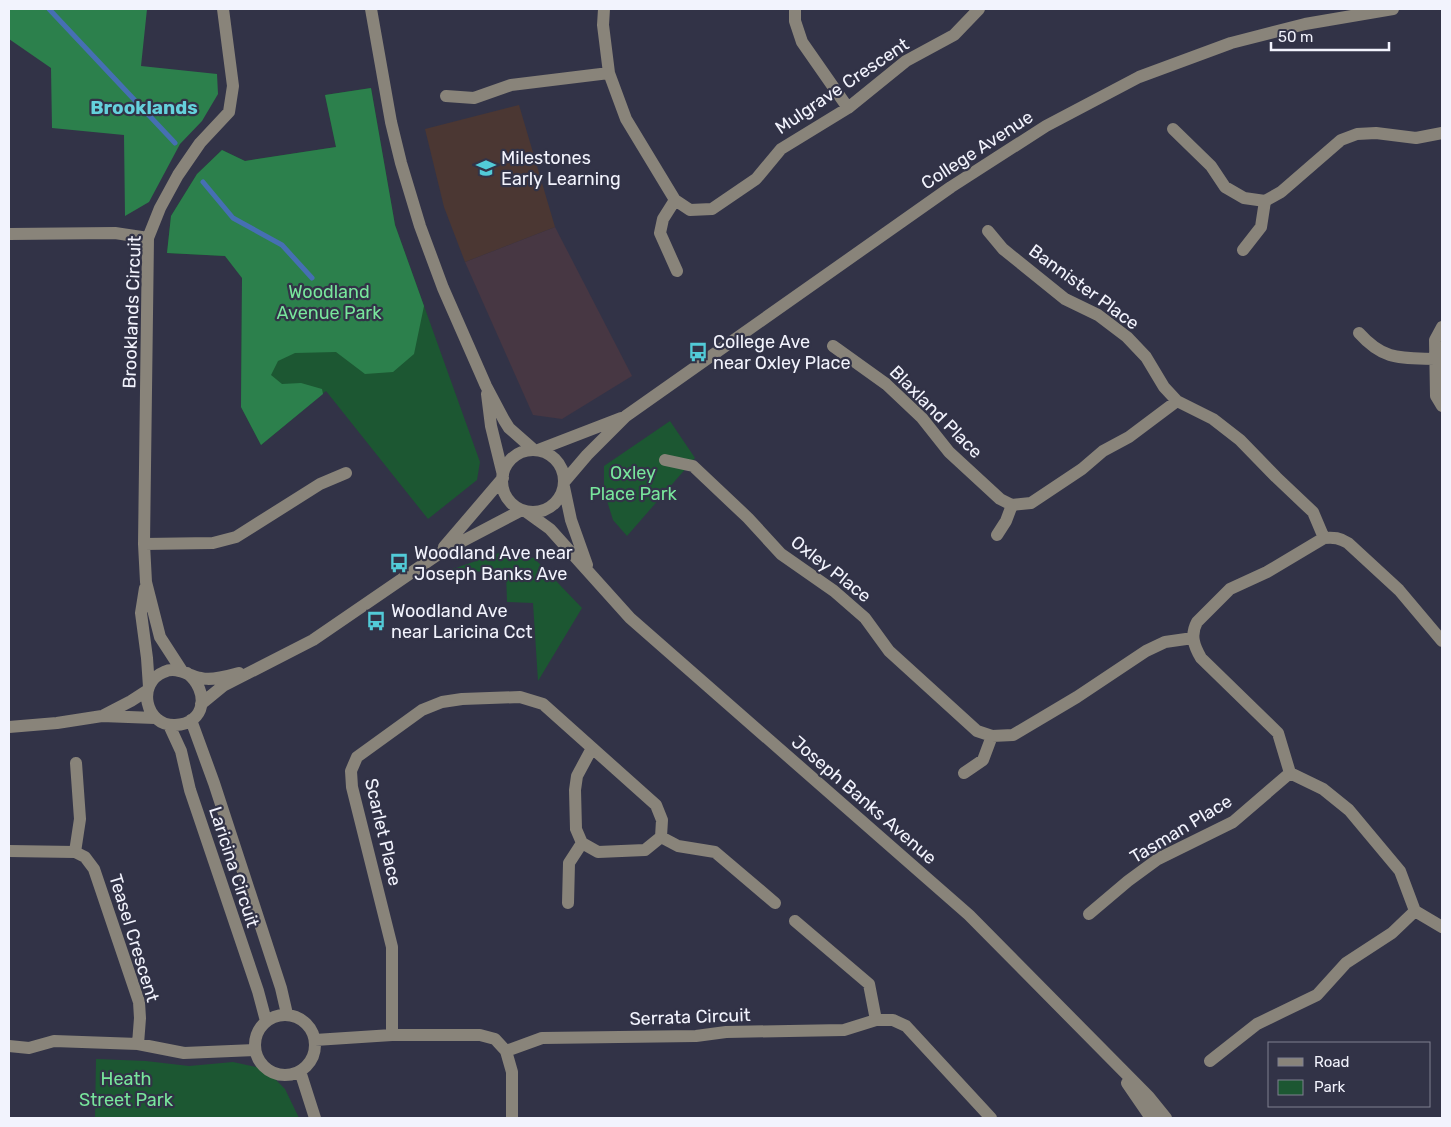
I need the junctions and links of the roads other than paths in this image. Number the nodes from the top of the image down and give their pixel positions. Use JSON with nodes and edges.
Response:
{"nodes":[{"id":1,"x":223,"y":9,"type":"edge"},
{"id":2,"x":371,"y":9,"type":"edge"},
{"id":3,"x":604,"y":9,"type":"edge"},
{"id":4,"x":795,"y":9,"type":"edge"},
{"id":5,"x":979,"y":9,"type":"edge"},
{"id":6,"x":1393,"y":9,"type":"edge"},
{"id":7,"x":609,"y":73,"type":"junction"},
{"id":8,"x":446,"y":96,"type":"dead end"},
{"id":9,"x":848,"y":108,"type":"junction"},
{"id":10,"x":1173,"y":129,"type":"dead end"},
{"id":11,"x":1442,"y":133,"type":"edge"},
{"id":12,"x":676,"y":200,"type":"junction"},
{"id":13,"x":1265,"y":201,"type":"junction"},
{"id":14,"x":988,"y":231,"type":"dead end"},
{"id":15,"x":9,"y":234,"type":"edge"},
{"id":16,"x":148,"y":238,"type":"junction"},
{"id":17,"x":1243,"y":250,"type":"dead end"},
{"id":18,"x":677,"y":271,"type":"dead end"},
{"id":19,"x":1442,"y":328,"type":"edge"},
{"id":20,"x":1359,"y":333,"type":"dead end"},
{"id":21,"x":833,"y":346,"type":"dead end"},
{"id":22,"x":1435,"y":359,"type":"junction"},
{"id":23,"x":486,"y":386,"type":"junction"},
{"id":24,"x":1177,"y":401,"type":"junction"},
{"id":25,"x":1442,"y":406,"type":"edge"},
{"id":26,"x":626,"y":416,"type":"junction"},
{"id":27,"x":536,"y":450,"type":"junction"},
{"id":28,"x":665,"y":460,"type":"dead end"},
{"id":29,"x":346,"y":473,"type":"dead end"},
{"id":30,"x":503,"y":477,"type":"junction"},
{"id":31,"x":564,"y":485,"type":"junction"},
{"id":32,"x":1012,"y":505,"type":"junction"},
{"id":33,"x":524,"y":510,"type":"junction"},
{"id":34,"x":997,"y":535,"type":"dead end"},
{"id":35,"x":1324,"y":538,"type":"junction"},
{"id":36,"x":144,"y":544,"type":"junction"},
{"id":37,"x":440,"y":553,"type":"junction"},
{"id":38,"x":588,"y":570,"type":"junction"},
{"id":39,"x":146,"y":582,"type":"junction"},
{"id":40,"x":1193,"y":638,"type":"junction"},
{"id":41,"x":1442,"y":641,"type":"edge"},
{"id":42,"x":263,"y":667,"type":"junction"},
{"id":43,"x":185,"y":672,"type":"junction"},
{"id":44,"x":148,"y":689,"type":"junction"},
{"id":45,"x":201,"y":704,"type":"junction"},
{"id":46,"x":102,"y":716,"type":"junction"},
{"id":47,"x":154,"y":718,"type":"junction"},
{"id":48,"x":191,"y":720,"type":"junction"},
{"id":49,"x":169,"y":725,"type":"junction"},
{"id":50,"x":9,"y":727,"type":"edge"},
{"id":51,"x":992,"y":736,"type":"junction"},
{"id":52,"x":592,"y":748,"type":"junction"},
{"id":53,"x":76,"y":763,"type":"dead end"},
{"id":54,"x":964,"y":773,"type":"dead end"},
{"id":55,"x":1290,"y":773,"type":"junction"},
{"id":56,"x":661,"y":837,"type":"junction"},
{"id":57,"x":582,"y":843,"type":"junction"},
{"id":58,"x":9,"y":851,"type":"edge"},
{"id":59,"x":76,"y":852,"type":"junction"},
{"id":60,"x":568,"y":903,"type":"dead end"},
{"id":61,"x":775,"y":903,"type":"dead end"},
{"id":62,"x":1415,"y":911,"type":"junction"},
{"id":63,"x":1089,"y":914,"type":"dead end"},
{"id":64,"x":795,"y":920,"type":"dead end"},
{"id":65,"x":1442,"y":927,"type":"edge"},
{"id":66,"x":287,"y":1014,"type":"junction"},
{"id":67,"x":876,"y":1020,"type":"junction"},
{"id":68,"x":266,"y":1021,"type":"junction"},
{"id":69,"x":392,"y":1035,"type":"junction"},
{"id":70,"x":315,"y":1040,"type":"junction"},
{"id":71,"x":138,"y":1044,"type":"junction"},
{"id":72,"x":9,"y":1046,"type":"edge"},
{"id":73,"x":255,"y":1050,"type":"junction"},
{"id":74,"x":506,"y":1051,"type":"junction"},
{"id":75,"x":1210,"y":1061,"type":"dead end"},
{"id":76,"x":1113,"y":1062,"type":"junction"},
{"id":77,"x":300,"y":1071,"type":"junction"},
{"id":78,"x":314,"y":1118,"type":"edge"},
{"id":79,"x":512,"y":1118,"type":"edge"},
{"id":80,"x":991,"y":1118,"type":"edge"},
{"id":81,"x":1151,"y":1118,"type":"edge"},
{"id":82,"x":1166,"y":1118,"type":"edge"}],
"edges":[{"from":1,"to":16,"type":"street","name":"Brooklands Circuit"},
{"from":2,"to":23,"type":"street"},
{"from":3,"to":7,"type":"street"},
{"from":4,"to":9,"type":"street"},
{"from":5,"to":9,"type":"street","name":"Mulgrave Crescent"},
{"from":6,"to":26,"type":"street","name":"College Avenue"},
{"from":7,"to":8,"type":"street"},
{"from":7,"to":12,"type":"street"},
{"from":9,"to":12,"type":"street","name":"Mulgrave Crescent"},
{"from":10,"to":13,"type":"street"},
{"from":11,"to":13,"type":"street"},
{"from":12,"to":18,"type":"street"},
{"from":13,"to":17,"type":"street"},
{"from":14,"to":24,"type":"street","name":"Bannister Place"},
{"from":15,"to":16,"type":"street"},
{"from":16,"to":36,"type":"street","name":"Brooklands Circuit"},
{"from":19,"to":22,"type":"street"},
{"from":20,"to":22,"type":"street"},
{"from":21,"to":32,"type":"street","name":"Blaxland Place"},
{"from":22,"to":25,"type":"street"},
{"from":23,"to":27,"type":"street"},
{"from":23,"to":30,"type":"street"},
{"from":24,"to":32,"type":"street"},
{"from":24,"to":35,"type":"street","name":"Bannister Place"},
{"from":26,"to":27,"type":"street","name":"College Avenue"},
{"from":26,"to":31,"type":"street","name":"College Avenue"},
{"from":27,"to":30,"type":"street"},
{"from":27,"to":31,"type":"street"},
{"from":28,"to":51,"type":"street","name":"Oxley Place"},
{"from":29,"to":36,"type":"street"},
{"from":30,"to":33,"type":"street"},
{"from":30,"to":37,"type":"street"},
{"from":31,"to":33,"type":"street"},
{"from":31,"to":38,"type":"street","name":"Joseph Banks Avenue"},
{"from":32,"to":34,"type":"street"},
{"from":33,"to":37,"type":"street"},
{"from":33,"to":38,"type":"street","name":"Joseph Banks Avenue"},
{"from":35,"to":40,"type":"street"},
{"from":35,"to":41,"type":"street"},
{"from":36,"to":39,"type":"street","name":"Brooklands Circuit"},
{"from":37,"to":42,"type":"street"},
{"from":38,"to":76,"type":"street","name":"Joseph Banks Avenue"},
{"from":39,"to":43,"type":"street","name":"Brooklands Circuit"},
{"from":39,"to":44,"type":"street","name":"Brooklands Circuit"},
{"from":40,"to":51,"type":"street"},
{"from":40,"to":55,"type":"street"},
{"from":42,"to":43,"type":"street"},
{"from":42,"to":45,"type":"street"},
{"from":43,"to":44,"type":"street"},
{"from":43,"to":45,"type":"street"},
{"from":44,"to":46,"type":"street"},
{"from":44,"to":47,"type":"street"},
{"from":45,"to":48,"type":"street"},
{"from":46,"to":47,"type":"street"},
{"from":46,"to":50,"type":"street"},
{"from":47,"to":49,"type":"street"},
{"from":48,"to":49,"type":"street"},
{"from":48,"to":66,"type":"street","name":"Laricina Circuit"},
{"from":49,"to":68,"type":"street","name":"Laricina Circuit"},
{"from":51,"to":54,"type":"street"},
{"from":52,"to":56,"type":"street","name":"Scarlet Place"},
{"from":52,"to":57,"type":"street"},
{"from":52,"to":69,"type":"street","name":"Scarlet Place"},
{"from":53,"to":59,"type":"street"},
{"from":55,"to":62,"type":"street"},
{"from":55,"to":63,"type":"street","name":"Tasman Place"},
{"from":56,"to":57,"type":"street"},
{"from":56,"to":61,"type":"street"},
{"from":57,"to":60,"type":"street"},
{"from":58,"to":59,"type":"street"},
{"from":59,"to":71,"type":"street","name":"Teasel Crescent"},
{"from":62,"to":65,"type":"street"},
{"from":62,"to":75,"type":"street"},
{"from":64,"to":67,"type":"street"},
{"from":66,"to":68,"type":"street"},
{"from":66,"to":70,"type":"street"},
{"from":67,"to":74,"type":"street","name":"Serrata Circuit"},
{"from":67,"to":80,"type":"street","name":"Serrata Circuit"},
{"from":68,"to":73,"type":"street"},
{"from":69,"to":70,"type":"street"},
{"from":69,"to":74,"type":"street"},
{"from":70,"to":77,"type":"street"},
{"from":71,"to":72,"type":"street"},
{"from":71,"to":73,"type":"street"},
{"from":73,"to":77,"type":"street"},
{"from":74,"to":79,"type":"street"},
{"from":76,"to":81,"type":"street","name":"Joseph Banks Avenue"},
{"from":76,"to":82,"type":"street","name":"Joseph Banks Avenue"},
{"from":77,"to":78,"type":"street"}]}
